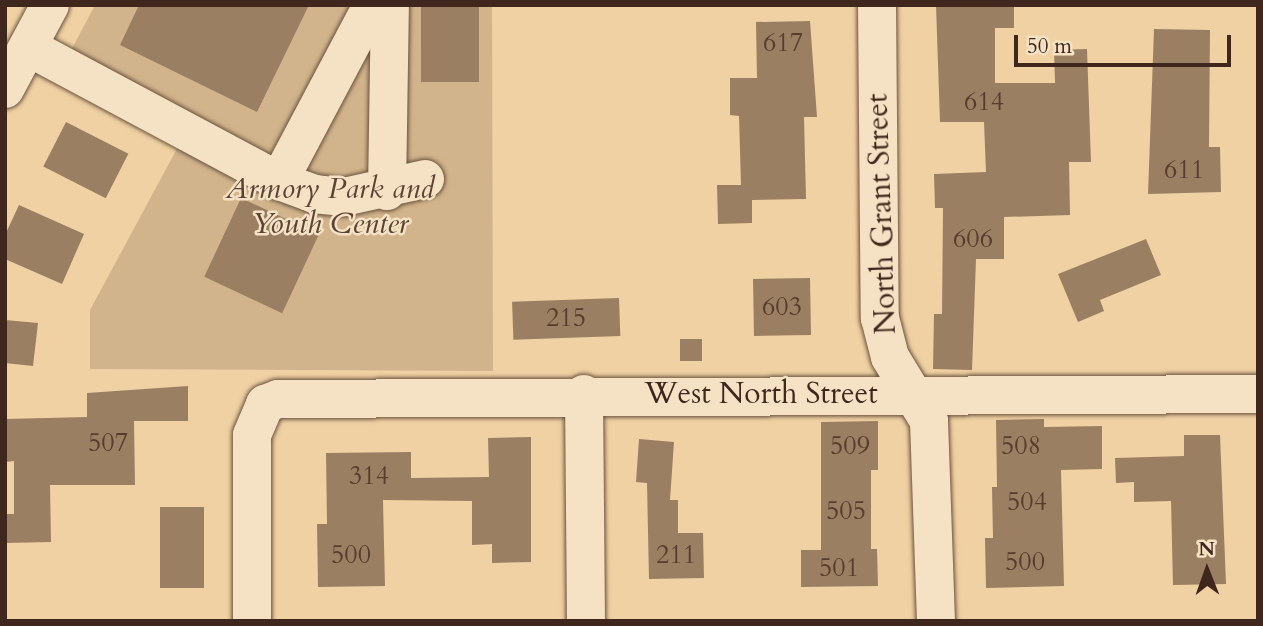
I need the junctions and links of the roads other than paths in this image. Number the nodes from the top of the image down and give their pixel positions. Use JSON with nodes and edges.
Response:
{"nodes":[{"id":1,"x":50,"y":5,"type":"edge"},
{"id":2,"x":372,"y":5,"type":"edge"},
{"id":3,"x":390,"y":5,"type":"edge"},
{"id":4,"x":877,"y":5,"type":"edge"},
{"id":5,"x":28,"y":47,"type":"junction"},
{"id":6,"x":5,"y":89,"type":"edge"},
{"id":7,"x":425,"y":179,"type":"dead end"},
{"id":8,"x":279,"y":181,"type":"junction"},
{"id":9,"x":387,"y":191,"type":"junction"},
{"id":10,"x":584,"y":394,"type":"junction"},
{"id":11,"x":912,"y":394,"type":"junction"},
{"id":12,"x":1258,"y":394,"type":"edge"},
{"id":13,"x":252,"y":621,"type":"edge"},
{"id":14,"x":586,"y":621,"type":"edge"},
{"id":15,"x":936,"y":621,"type":"edge"}],
"edges":[{"from":1,"to":5,"type":"street"},
{"from":2,"to":8,"type":"street"},
{"from":3,"to":9,"type":"street"},
{"from":4,"to":11,"type":"street","name":"North Grant Street"},
{"from":5,"to":6,"type":"street"},
{"from":5,"to":8,"type":"street"},
{"from":7,"to":9,"type":"street"},
{"from":8,"to":9,"type":"street"},
{"from":10,"to":11,"type":"street","name":"West North Street"},
{"from":10,"to":13,"type":"street","name":"West North Street"},
{"from":10,"to":14,"type":"street"},
{"from":11,"to":12,"type":"street","name":"West North Street"},
{"from":11,"to":15,"type":"street","name":"North Grant Street"}]}
